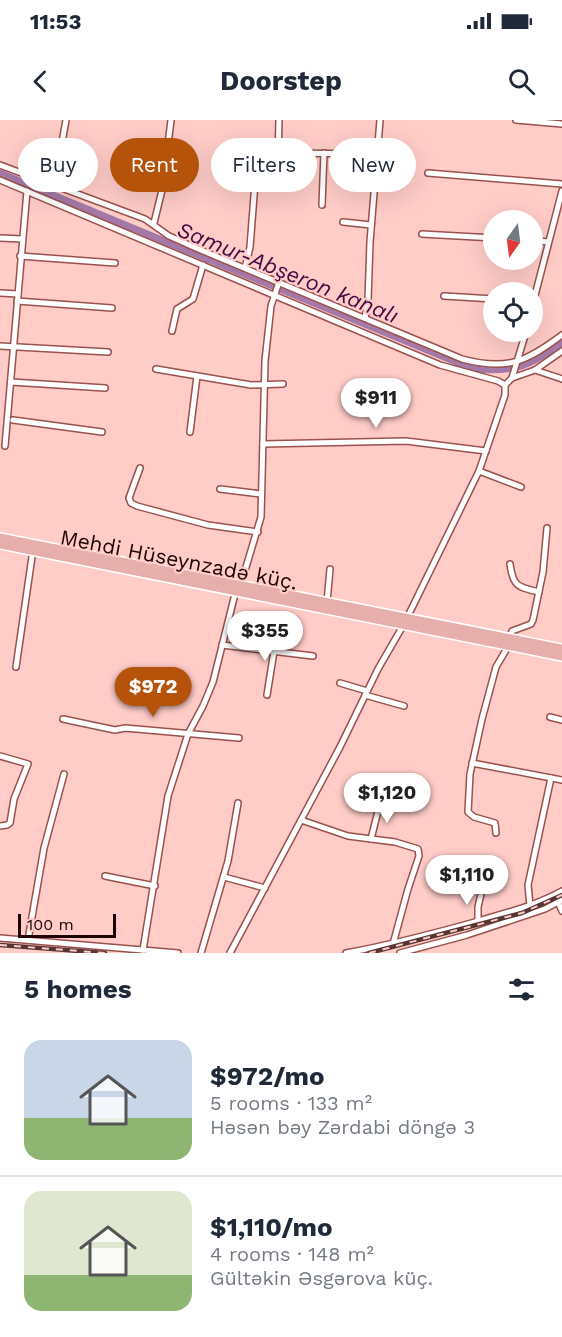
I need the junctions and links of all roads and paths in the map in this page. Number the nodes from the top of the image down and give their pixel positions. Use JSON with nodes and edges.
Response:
{"nodes":[{"id":1,"x":66,"y":120,"type":"edge"},
{"id":2,"x":171,"y":120,"type":"edge"},
{"id":3,"x":279,"y":120,"type":"edge"},
{"id":4,"x":380,"y":120,"type":"edge"},
{"id":5,"x":516,"y":120,"type":"edge"},
{"id":6,"x":562,"y":124,"type":"edge"},
{"id":7,"x":63,"y":138,"type":"edge"},
{"id":8,"x":279,"y":138,"type":"edge"},
{"id":9,"x":378,"y":138,"type":"edge"},
{"id":10,"x":317,"y":153,"type":"edge"},
{"id":11,"x":324,"y":153,"type":"junction"},
{"id":12,"x":329,"y":153,"type":"edge"},
{"id":13,"x":0,"y":165,"type":"edge"},
{"id":14,"x":18,"y":171,"type":"edge"},
{"id":15,"x":428,"y":173,"type":"dead end"},
{"id":16,"x":0,"y":180,"type":"edge"},
{"id":17,"x":562,"y":184,"type":"edge"},
{"id":18,"x":18,"y":187,"type":"edge"},
{"id":19,"x":562,"y":191,"type":"edge"},
{"id":20,"x":27,"y":192,"type":"edge"},
{"id":21,"x":29,"y":192,"type":"edge"},
{"id":22,"x":72,"y":192,"type":"edge"},
{"id":23,"x":254,"y":192,"type":"edge"},
{"id":24,"x":373,"y":192,"type":"edge"},
{"id":25,"x":322,"y":205,"type":"dead end"},
{"id":26,"x":343,"y":222,"type":"dead end"},
{"id":27,"x":154,"y":223,"type":"junction"},
{"id":28,"x":371,"y":225,"type":"junction"},
{"id":29,"x":423,"y":234,"type":"dead end"},
{"id":30,"x":483,"y":237,"type":"edge"},
{"id":31,"x":0,"y":238,"type":"edge"},
{"id":32,"x":21,"y":239,"type":"junction"},
{"id":33,"x":543,"y":241,"type":"edge"},
{"id":34,"x":548,"y":242,"type":"junction"},
{"id":35,"x":20,"y":256,"type":"junction"},
{"id":36,"x":115,"y":263,"type":"dead end"},
{"id":37,"x":203,"y":265,"type":"junction"},
{"id":38,"x":245,"y":268,"type":"junction"},
{"id":39,"x":279,"y":282,"type":"junction"},
{"id":40,"x":538,"y":282,"type":"edge"},
{"id":41,"x":0,"y":293,"type":"edge"},
{"id":42,"x":274,"y":295,"type":"junction"},
{"id":43,"x":444,"y":296,"type":"dead end"},
{"id":44,"x":17,"y":297,"type":"junction"},
{"id":45,"x":483,"y":298,"type":"edge"},
{"id":46,"x":112,"y":308,"type":"dead end"},
{"id":47,"x":364,"y":318,"type":"junction"},
{"id":48,"x":172,"y":331,"type":"dead end"},
{"id":49,"x":562,"y":335,"type":"edge"},
{"id":50,"x":523,"y":342,"type":"edge"},
{"id":51,"x":0,"y":346,"type":"edge"},
{"id":52,"x":13,"y":347,"type":"junction"},
{"id":53,"x":562,"y":351,"type":"edge"},
{"id":54,"x":108,"y":352,"type":"dead end"},
{"id":55,"x":516,"y":362,"type":"junction"},
{"id":56,"x":156,"y":369,"type":"dead end"},
{"id":57,"x":535,"y":370,"type":"junction"},
{"id":58,"x":197,"y":376,"type":"junction"},
{"id":59,"x":512,"y":378,"type":"junction"},
{"id":60,"x":562,"y":379,"type":"edge"},
{"id":61,"x":11,"y":382,"type":"junction"},
{"id":62,"x":283,"y":384,"type":"dead end"},
{"id":63,"x":265,"y":386,"type":"junction"},
{"id":64,"x":505,"y":386,"type":"junction"},
{"id":65,"x":105,"y":388,"type":"dead end"},
{"id":66,"x":13,"y":420,"type":"dead end"},
{"id":67,"x":102,"y":432,"type":"dead end"},
{"id":68,"x":190,"y":432,"type":"dead end"},
{"id":69,"x":262,"y":444,"type":"junction"},
{"id":70,"x":5,"y":446,"type":"dead end"},
{"id":71,"x":486,"y":452,"type":"junction"},
{"id":72,"x":140,"y":468,"type":"dead end"},
{"id":73,"x":478,"y":471,"type":"junction"},
{"id":74,"x":521,"y":487,"type":"dead end"},
{"id":75,"x":220,"y":489,"type":"dead end"},
{"id":76,"x":261,"y":494,"type":"junction"},
{"id":77,"x":547,"y":528,"type":"dead end"},
{"id":78,"x":258,"y":532,"type":"junction"},
{"id":79,"x":0,"y":537,"type":"edge"},
{"id":80,"x":0,"y":544,"type":"edge"},
{"id":81,"x":33,"y":550,"type":"junction"},
{"id":82,"x":510,"y":564,"type":"dead end"},
{"id":83,"x":330,"y":569,"type":"dead end"},
{"id":84,"x":238,"y":587,"type":"junction"},
{"id":85,"x":539,"y":592,"type":"junction"},
{"id":86,"x":327,"y":602,"type":"junction"},
{"id":87,"x":405,"y":621,"type":"junction"},
{"id":88,"x":508,"y":642,"type":"junction"},
{"id":89,"x":222,"y":645,"type":"junction"},
{"id":90,"x":562,"y":649,"type":"edge"},
{"id":91,"x":274,"y":651,"type":"junction"},
{"id":92,"x":313,"y":656,"type":"dead end"},
{"id":93,"x":562,"y":656,"type":"edge"},
{"id":94,"x":16,"y":667,"type":"dead end"},
{"id":95,"x":340,"y":683,"type":"dead end"},
{"id":96,"x":366,"y":693,"type":"junction"},
{"id":97,"x":267,"y":695,"type":"dead end"},
{"id":98,"x":404,"y":706,"type":"dead end"},
{"id":99,"x":549,"y":717,"type":"dead end"},
{"id":100,"x":63,"y":718,"type":"dead end"},
{"id":101,"x":562,"y":720,"type":"edge"},
{"id":102,"x":188,"y":734,"type":"junction"},
{"id":103,"x":239,"y":738,"type":"dead end"},
{"id":104,"x":0,"y":756,"type":"edge"},
{"id":105,"x":472,"y":763,"type":"junction"},
{"id":106,"x":64,"y":774,"type":"dead end"},
{"id":107,"x":551,"y":778,"type":"junction"},
{"id":108,"x":562,"y":780,"type":"edge"},
{"id":109,"x":238,"y":803,"type":"dead end"},
{"id":110,"x":380,"y":803,"type":"dead end"},
{"id":111,"x":301,"y":820,"type":"junction"},
{"id":112,"x":0,"y":826,"type":"edge"},
{"id":113,"x":496,"y":833,"type":"dead end"},
{"id":114,"x":371,"y":839,"type":"junction"},
{"id":115,"x":105,"y":876,"type":"dead end"},
{"id":116,"x":224,"y":877,"type":"junction"},
{"id":117,"x":155,"y":886,"type":"junction"},
{"id":118,"x":265,"y":888,"type":"junction"},
{"id":119,"x":562,"y":891,"type":"edge"},
{"id":120,"x":481,"y":894,"type":"dead end"},
{"id":121,"x":560,"y":901,"type":"edge"},
{"id":122,"x":530,"y":906,"type":"junction"},
{"id":123,"x":562,"y":911,"type":"edge"},
{"id":124,"x":478,"y":921,"type":"junction"},
{"id":125,"x":0,"y":938,"type":"edge"},
{"id":126,"x":28,"y":940,"type":"junction"},
{"id":127,"x":66,"y":944,"type":"junction"},
{"id":128,"x":393,"y":945,"type":"junction"},
{"id":129,"x":143,"y":950,"type":"junction"},
{"id":130,"x":64,"y":953,"type":"edge"},
{"id":131,"x":178,"y":953,"type":"edge"},
{"id":132,"x":201,"y":953,"type":"edge"},
{"id":133,"x":230,"y":953,"type":"edge"},
{"id":134,"x":346,"y":953,"type":"edge"},
{"id":135,"x":400,"y":953,"type":"edge"}],
"edges":[{"from":1,"to":7,"type":"street"},
{"from":2,"to":27,"type":"street"},
{"from":3,"to":8,"type":"street"},
{"from":4,"to":9,"type":"street"},
{"from":5,"to":6,"type":"street"},
{"from":10,"to":11,"type":"street"},
{"from":11,"to":12,"type":"street"},
{"from":11,"to":25,"type":"street"},
{"from":13,"to":14,"type":"street"},
{"from":15,"to":17,"type":"street"},
{"from":16,"to":18,"type":"street"},
{"from":19,"to":34,"type":"street"},
{"from":20,"to":32,"type":"street"},
{"from":21,"to":37,"type":"street"},
{"from":22,"to":27,"type":"street"},
{"from":23,"to":38,"type":"street"},
{"from":24,"to":28,"type":"street"},
{"from":26,"to":28,"type":"street"},
{"from":27,"to":38,"type":"street"},
{"from":28,"to":47,"type":"street"},
{"from":29,"to":30,"type":"street"},
{"from":31,"to":32,"type":"street"},
{"from":32,"to":35,"type":"street"},
{"from":33,"to":34,"type":"street"},
{"from":34,"to":40,"type":"street"},
{"from":35,"to":36,"type":"street"},
{"from":35,"to":44,"type":"street"},
{"from":37,"to":42,"type":"street"},
{"from":37,"to":48,"type":"street"},
{"from":38,"to":39,"type":"street"},
{"from":39,"to":42,"type":"street"},
{"from":39,"to":47,"type":"street"},
{"from":41,"to":44,"type":"street"},
{"from":42,"to":63,"type":"street"},
{"from":42,"to":64,"type":"street"},
{"from":43,"to":45,"type":"street"},
{"from":44,"to":46,"type":"street"},
{"from":44,"to":52,"type":"street"},
{"from":47,"to":55,"type":"street"},
{"from":49,"to":55,"type":"street"},
{"from":50,"to":55,"type":"street"},
{"from":51,"to":52,"type":"street"},
{"from":52,"to":54,"type":"street"},
{"from":52,"to":61,"type":"street"},
{"from":53,"to":57,"type":"street"},
{"from":55,"to":59,"type":"street"},
{"from":56,"to":58,"type":"street"},
{"from":57,"to":59,"type":"street"},
{"from":57,"to":60,"type":"street"},
{"from":58,"to":63,"type":"street"},
{"from":58,"to":68,"type":"street"},
{"from":59,"to":64,"type":"street"},
{"from":61,"to":65,"type":"street"},
{"from":61,"to":70,"type":"street"},
{"from":62,"to":63,"type":"street"},
{"from":63,"to":69,"type":"street"},
{"from":64,"to":71,"type":"street"},
{"from":66,"to":67,"type":"street"},
{"from":69,"to":71,"type":"street"},
{"from":69,"to":76,"type":"street"},
{"from":71,"to":73,"type":"street"},
{"from":72,"to":78,"type":"street"},
{"from":73,"to":74,"type":"street"},
{"from":73,"to":87,"type":"street"},
{"from":75,"to":76,"type":"street"},
{"from":76,"to":78,"type":"street"},
{"from":77,"to":85,"type":"street"},
{"from":78,"to":84,"type":"street"},
{"from":79,"to":84,"type":"main road","name":"Mehdi Hüseynzadə küç."},
{"from":80,"to":81,"type":"main road","name":"Mehdi Hüseynzadə küç."},
{"from":81,"to":84,"type":"main road","name":"Mehdi Hüseynzadə küç."},
{"from":81,"to":94,"type":"street"},
{"from":82,"to":85,"type":"street"},
{"from":83,"to":86,"type":"street"},
{"from":84,"to":86,"type":"main road","name":"Mehdi Hüseynzadə küç."},
{"from":84,"to":87,"type":"main road","name":"Mehdi Hüseynzadə küç."},
{"from":84,"to":89,"type":"street"},
{"from":85,"to":88,"type":"street"},
{"from":86,"to":87,"type":"main road","name":"Mehdi Hüseynzadə küç."},
{"from":87,"to":88,"type":"main road","name":"Mehdi Hüseynzadə küç."},
{"from":87,"to":96,"type":"street"},
{"from":88,"to":90,"type":"main road","name":"Mehdi Hüseynzadə küç."},
{"from":88,"to":93,"type":"main road","name":"Mehdi Hüseynzadə küç."},
{"from":88,"to":105,"type":"street"},
{"from":89,"to":91,"type":"street"},
{"from":89,"to":102,"type":"street"},
{"from":91,"to":92,"type":"street"},
{"from":91,"to":97,"type":"street"},
{"from":95,"to":96,"type":"street"},
{"from":96,"to":98,"type":"street"},
{"from":96,"to":111,"type":"street"},
{"from":99,"to":101,"type":"street"},
{"from":100,"to":102,"type":"street"},
{"from":102,"to":103,"type":"street"},
{"from":102,"to":117,"type":"street"},
{"from":104,"to":112,"type":"street"},
{"from":105,"to":107,"type":"street"},
{"from":105,"to":113,"type":"street"},
{"from":106,"to":126,"type":"street"},
{"from":107,"to":108,"type":"street"},
{"from":107,"to":122,"type":"street"},
{"from":109,"to":116,"type":"street"},
{"from":110,"to":114,"type":"street"},
{"from":111,"to":114,"type":"street"},
{"from":111,"to":118,"type":"street"},
{"from":114,"to":128,"type":"street"},
{"from":115,"to":117,"type":"street"},
{"from":116,"to":118,"type":"street"},
{"from":116,"to":132,"type":"street"},
{"from":117,"to":129,"type":"street"},
{"from":118,"to":133,"type":"street"},
{"from":119,"to":122,"type":"street"},
{"from":120,"to":124,"type":"street"},
{"from":121,"to":123,"type":"street"},
{"from":121,"to":135,"type":"street"},
{"from":122,"to":124,"type":"street"},
{"from":124,"to":128,"type":"street"},
{"from":125,"to":126,"type":"street"},
{"from":126,"to":127,"type":"street"},
{"from":127,"to":129,"type":"street"},
{"from":127,"to":130,"type":"street"},
{"from":128,"to":134,"type":"street"},
{"from":129,"to":131,"type":"street"}]}
